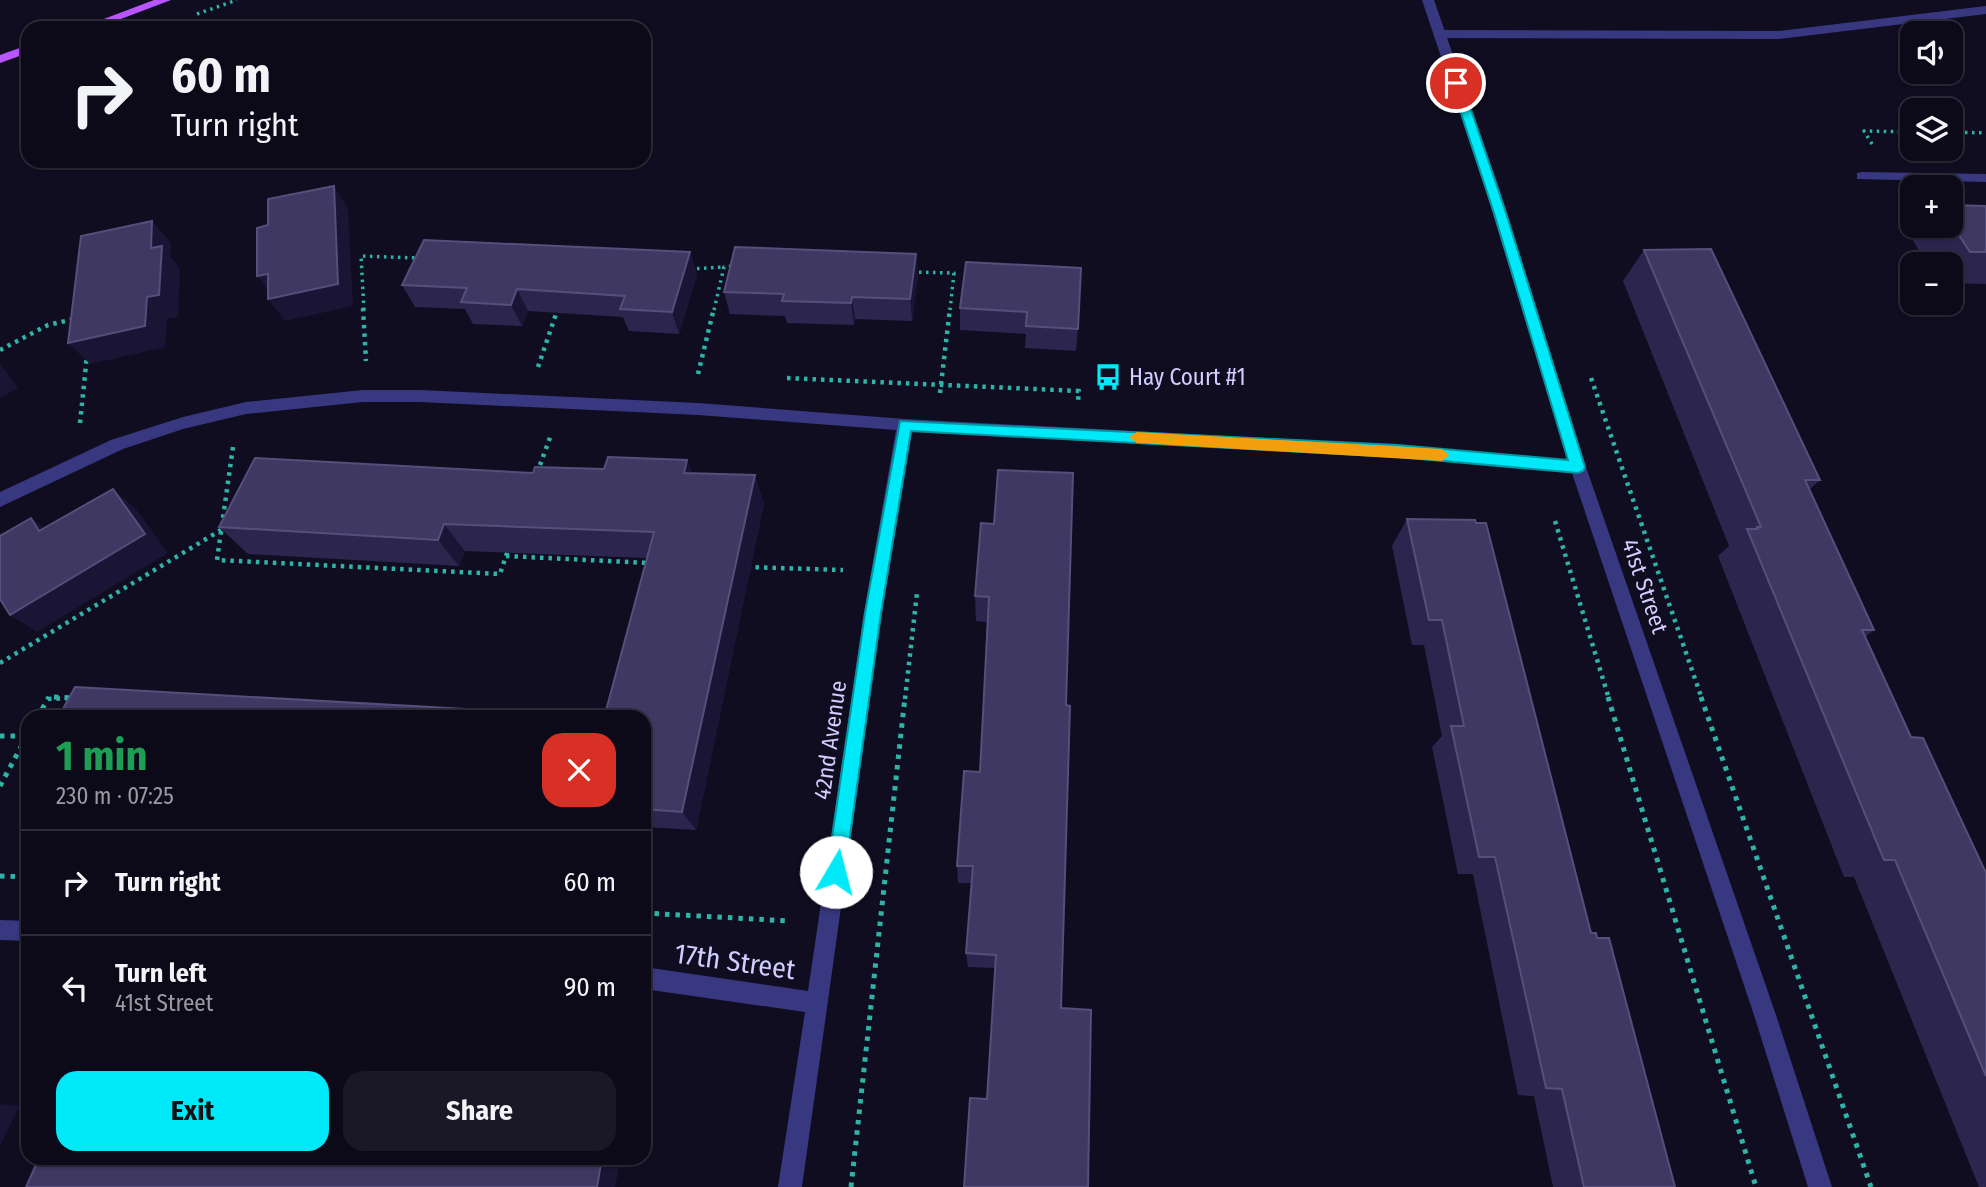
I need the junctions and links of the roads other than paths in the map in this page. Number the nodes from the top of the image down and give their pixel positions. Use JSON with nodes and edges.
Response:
{"nodes":[{"id":1,"x":165,"y":0,"type":"edge"},
{"id":2,"x":1428,"y":0,"type":"edge"},
{"id":3,"x":1986,"y":10,"type":"edge"},
{"id":4,"x":106,"y":21,"type":"edge"},
{"id":5,"x":1440,"y":34,"type":"junction"},
{"id":6,"x":21,"y":51,"type":"edge"},
{"id":7,"x":0,"y":58,"type":"edge"},
{"id":8,"x":1863,"y":176,"type":"dead end"},
{"id":9,"x":1986,"y":178,"type":"edge"},
{"id":10,"x":905,"y":425,"type":"junction"},
{"id":11,"x":1578,"y":467,"type":"junction"},
{"id":12,"x":0,"y":500,"type":"edge"},
{"id":13,"x":0,"y":930,"type":"edge"},
{"id":14,"x":21,"y":931,"type":"edge"},
{"id":15,"x":651,"y":979,"type":"edge"},
{"id":16,"x":818,"y":1003,"type":"junction"},
{"id":17,"x":790,"y":1187,"type":"edge"},
{"id":18,"x":1820,"y":1187,"type":"edge"}],
"edges":[{"from":1,"to":4,"type":"main road"},
{"from":2,"to":5,"type":"street","name":"41st Street"},
{"from":3,"to":5,"type":"street"},
{"from":5,"to":11,"type":"street","name":"41st Street"},
{"from":6,"to":7,"type":"main road"},
{"from":8,"to":9,"type":"street"},
{"from":10,"to":11,"type":"street"},
{"from":10,"to":12,"type":"street"},
{"from":10,"to":16,"type":"street","name":"42nd Avenue"},
{"from":11,"to":18,"type":"street","name":"41st Street"},
{"from":13,"to":14,"type":"street"},
{"from":15,"to":16,"type":"street","name":"17th Street"},
{"from":16,"to":17,"type":"street","name":"42nd Avenue"}]}
